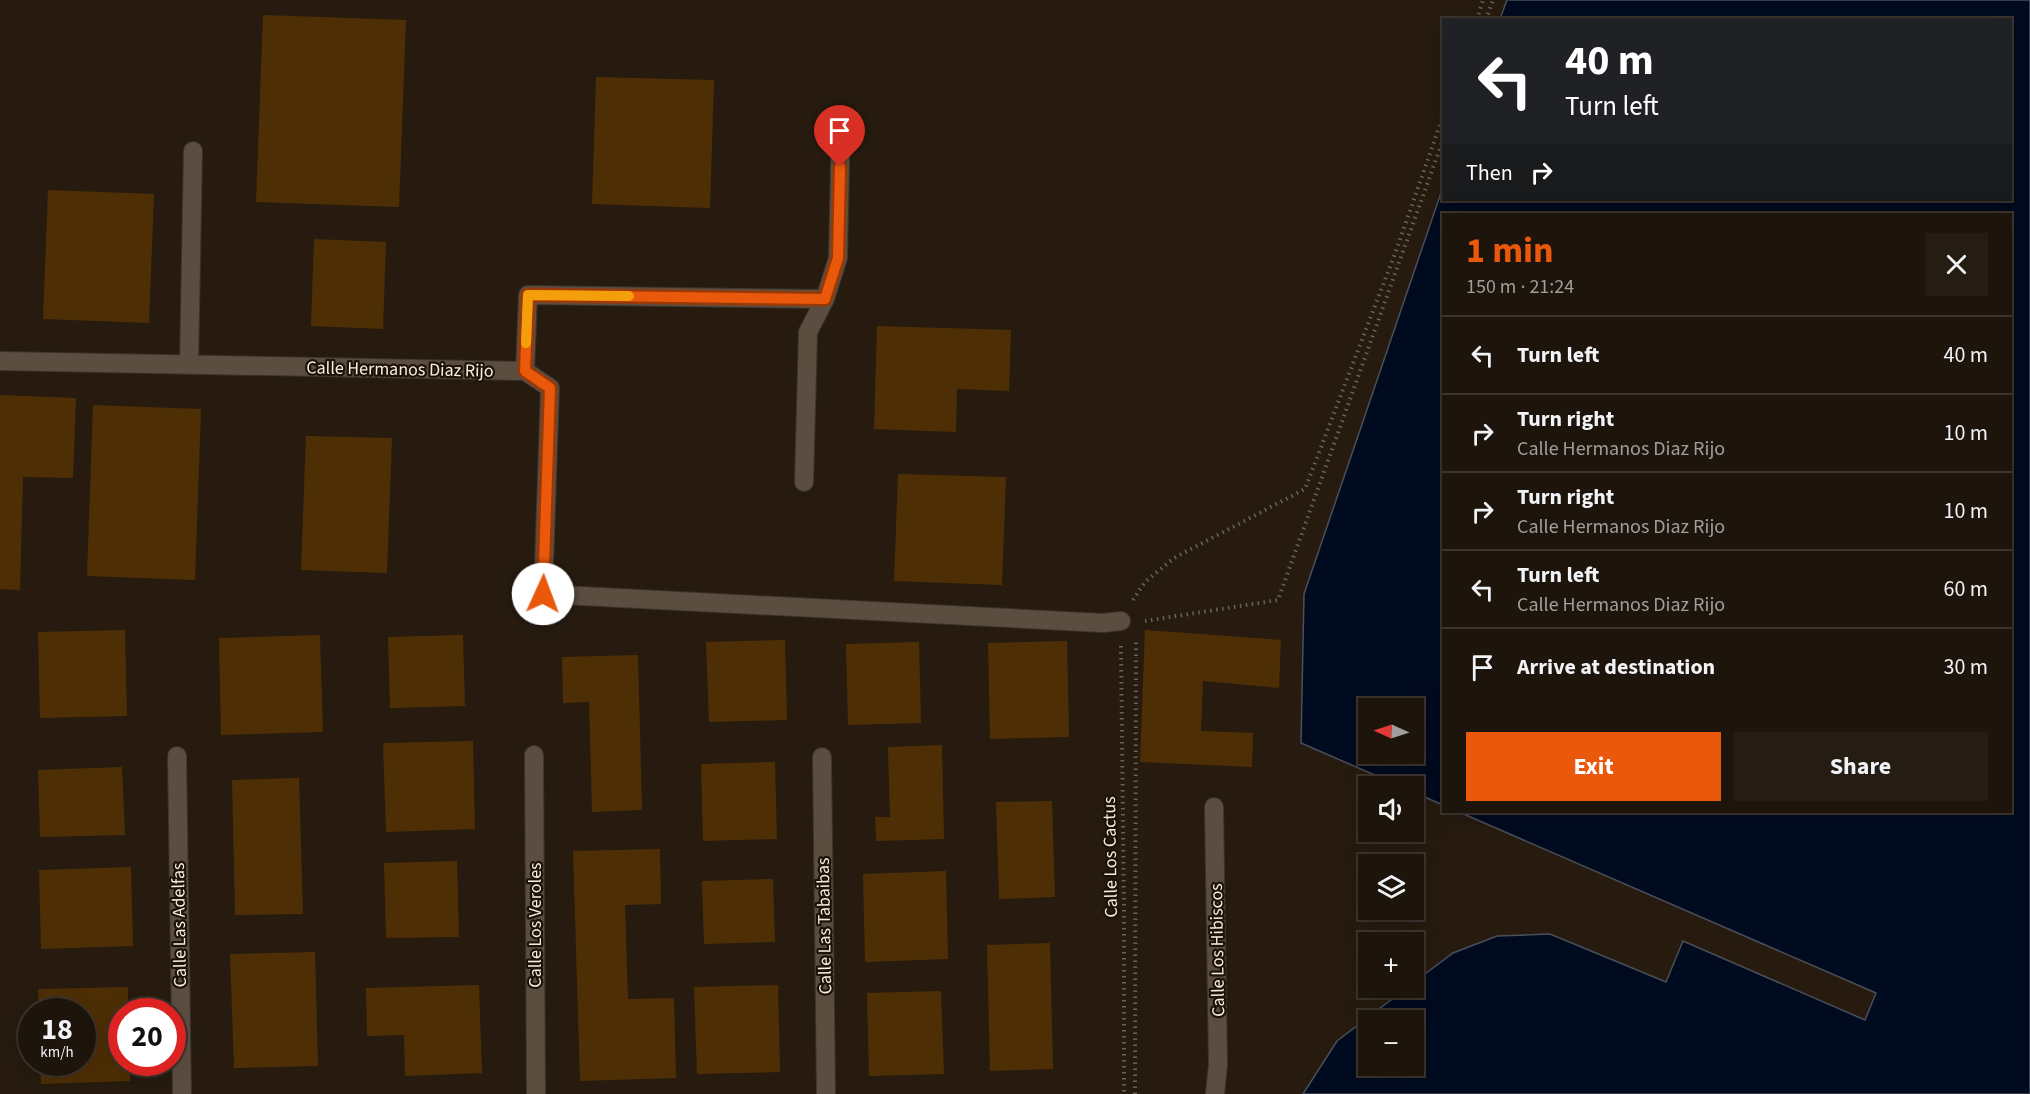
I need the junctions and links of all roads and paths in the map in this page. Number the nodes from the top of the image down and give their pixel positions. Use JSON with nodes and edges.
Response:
{"nodes":[{"id":1,"x":1483,"y":0,"type":"edge"},
{"id":2,"x":1493,"y":0,"type":"edge"},
{"id":3,"x":1478,"y":18,"type":"edge"},
{"id":4,"x":1487,"y":18,"type":"edge"},
{"id":5,"x":1442,"y":119,"type":"edge"},
{"id":6,"x":841,"y":121,"type":"dead end"},
{"id":7,"x":1442,"y":143,"type":"edge"},
{"id":8,"x":192,"y":151,"type":"dead end"},
{"id":9,"x":825,"y":299,"type":"junction"},
{"id":10,"x":0,"y":361,"type":"edge"},
{"id":11,"x":189,"y":365,"type":"junction"},
{"id":12,"x":525,"y":371,"type":"junction"},
{"id":13,"x":804,"y":482,"type":"dead end"},
{"id":14,"x":1128,"y":622,"type":"junction"},
{"id":15,"x":1136,"y":634,"type":"dead end"},
{"id":16,"x":534,"y":755,"type":"dead end"},
{"id":17,"x":177,"y":756,"type":"dead end"},
{"id":18,"x":822,"y":758,"type":"dead end"},
{"id":19,"x":1214,"y":807,"type":"dead end"},
{"id":20,"x":182,"y":1094,"type":"edge"},
{"id":21,"x":536,"y":1094,"type":"edge"},
{"id":22,"x":826,"y":1094,"type":"edge"},
{"id":23,"x":1124,"y":1094,"type":"edge"},
{"id":24,"x":1135,"y":1094,"type":"edge"},
{"id":25,"x":1215,"y":1094,"type":"edge"}],
"edges":[{"from":1,"to":3,"type":"path"},
{"from":2,"to":4,"type":"path"},
{"from":5,"to":14,"type":"path"},
{"from":6,"to":9,"type":"street"},
{"from":7,"to":14,"type":"path"},
{"from":8,"to":11,"type":"street"},
{"from":9,"to":12,"type":"street"},
{"from":9,"to":13,"type":"street"},
{"from":10,"to":11,"type":"street","name":"Calle Hermanos Diaz Rijo"},
{"from":11,"to":12,"type":"street","name":"Calle Hermanos Diaz Rijo"},
{"from":12,"to":14,"type":"street"},
{"from":14,"to":23,"type":"path","name":"Calle Los Cactus"},
{"from":15,"to":24,"type":"path"},
{"from":16,"to":21,"type":"street","name":"Calle Los Veroles"},
{"from":17,"to":20,"type":"street","name":"Calle Las Adelfas"},
{"from":18,"to":22,"type":"street","name":"Calle Las Tabaibas"},
{"from":19,"to":25,"type":"street","name":"Calle Los Hibiscos"}]}
